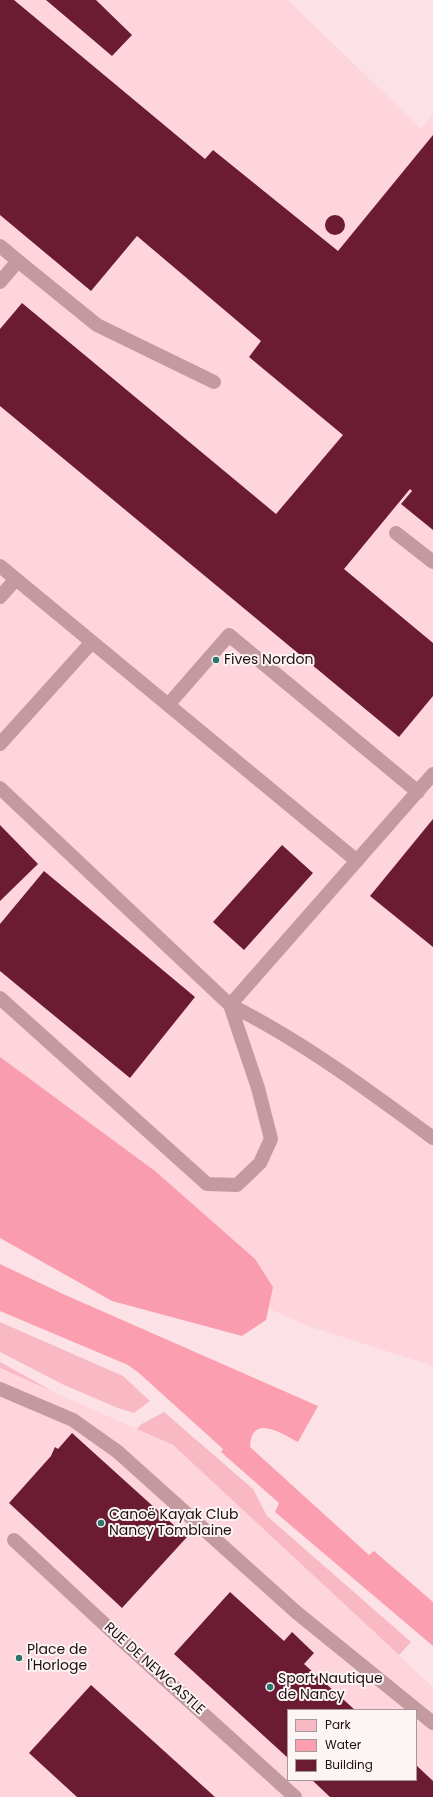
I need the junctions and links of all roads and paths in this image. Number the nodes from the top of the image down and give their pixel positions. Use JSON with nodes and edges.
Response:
{"nodes":[{"id":1,"x":0,"y":246,"type":"edge"},
{"id":2,"x":18,"y":261,"type":"junction"},
{"id":3,"x":0,"y":282,"type":"edge"},
{"id":4,"x":214,"y":382,"type":"dead end"},
{"id":5,"x":396,"y":533,"type":"dead end"},
{"id":6,"x":433,"y":562,"type":"edge"},
{"id":7,"x":0,"y":566,"type":"edge"},
{"id":8,"x":16,"y":579,"type":"junction"},
{"id":9,"x":0,"y":597,"type":"edge"},
{"id":10,"x":92,"y":642,"type":"junction"},
{"id":11,"x":168,"y":705,"type":"junction"},
{"id":12,"x":0,"y":744,"type":"edge"},
{"id":13,"x":433,"y":774,"type":"edge"},
{"id":14,"x":0,"y":788,"type":"edge"},
{"id":15,"x":418,"y":792,"type":"junction"},
{"id":16,"x":357,"y":861,"type":"junction"},
{"id":17,"x":0,"y":998,"type":"edge"},
{"id":18,"x":230,"y":1005,"type":"junction"},
{"id":19,"x":433,"y":1138,"type":"edge"},
{"id":20,"x":0,"y":1388,"type":"edge"},
{"id":21,"x":14,"y":1540,"type":"dead end"},
{"id":22,"x":415,"y":1709,"type":"edge"},
{"id":23,"x":417,"y":1711,"type":"edge"},
{"id":24,"x":433,"y":1724,"type":"edge"},
{"id":25,"x":295,"y":1797,"type":"edge"}],
"edges":[{"from":1,"to":2,"type":"lane"},
{"from":2,"to":3,"type":"lane"},
{"from":2,"to":4,"type":"lane"},
{"from":5,"to":6,"type":"lane"},
{"from":7,"to":8,"type":"lane"},
{"from":8,"to":9,"type":"lane"},
{"from":8,"to":10,"type":"lane"},
{"from":10,"to":11,"type":"lane"},
{"from":10,"to":12,"type":"lane"},
{"from":11,"to":15,"type":"lane"},
{"from":11,"to":16,"type":"lane"},
{"from":13,"to":15,"type":"lane"},
{"from":14,"to":18,"type":"lane"},
{"from":15,"to":16,"type":"lane"},
{"from":16,"to":18,"type":"lane"},
{"from":17,"to":18,"type":"lane"},
{"from":18,"to":19,"type":"lane"},
{"from":20,"to":22,"type":"lane"},
{"from":21,"to":25,"type":"lane","name":"RUE DE NEWCASTLE"},
{"from":23,"to":24,"type":"lane"}]}
